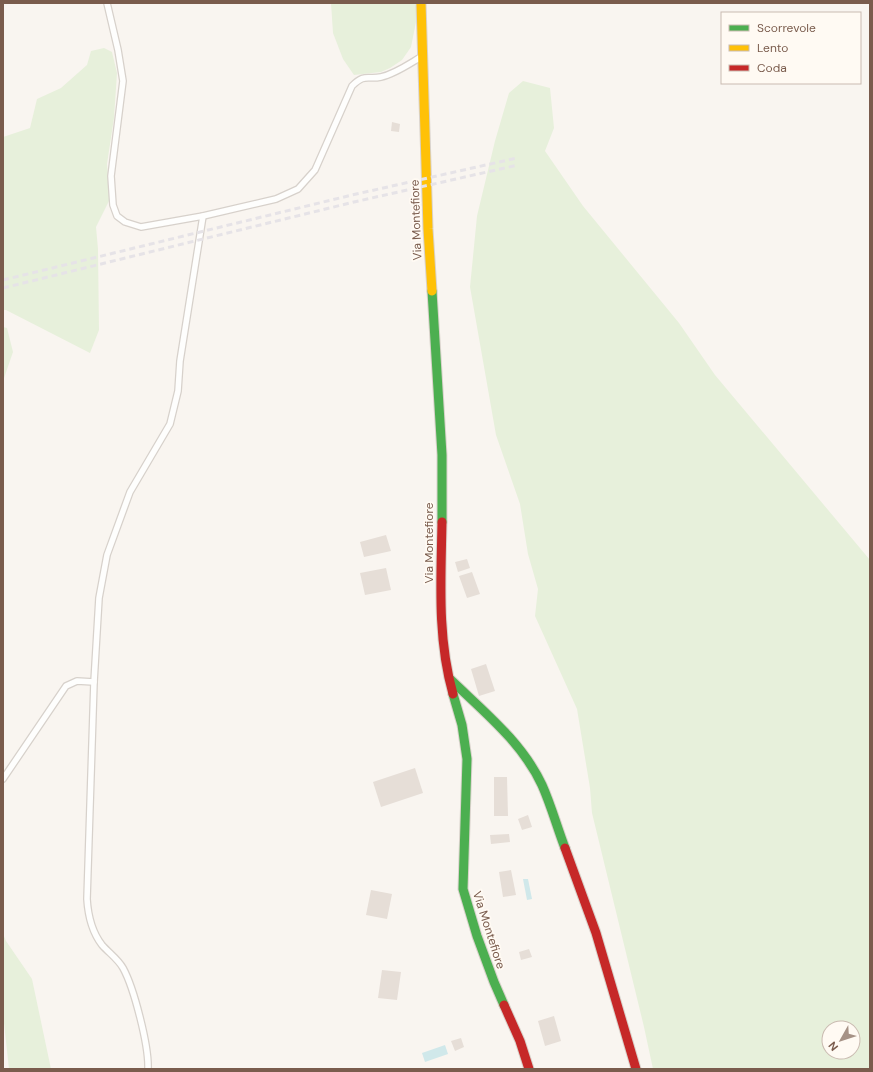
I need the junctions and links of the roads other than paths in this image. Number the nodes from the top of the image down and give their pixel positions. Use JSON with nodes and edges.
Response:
{"nodes":[{"id":1,"x":107,"y":3,"type":"edge"},
{"id":2,"x":421,"y":3,"type":"edge"},
{"id":3,"x":423,"y":56,"type":"junction"},
{"id":4,"x":203,"y":216,"type":"junction"},
{"id":5,"x":448,"y":677,"type":"junction"},
{"id":6,"x":94,"y":682,"type":"junction"},
{"id":7,"x":3,"y":779,"type":"edge"},
{"id":8,"x":148,"y":1069,"type":"edge"},
{"id":9,"x":529,"y":1069,"type":"edge"},
{"id":10,"x":636,"y":1069,"type":"edge"}],
"edges":[{"from":1,"to":4,"type":"lane"},
{"from":2,"to":3,"type":"main road","name":"Via Montefiore"},
{"from":3,"to":4,"type":"lane"},
{"from":3,"to":5,"type":"main road","name":"Via Montefiore"},
{"from":4,"to":6,"type":"lane"},
{"from":5,"to":9,"type":"main road","name":"Via Montefiore"},
{"from":5,"to":10,"type":"main road"},
{"from":6,"to":7,"type":"lane"},
{"from":6,"to":8,"type":"lane"}]}
